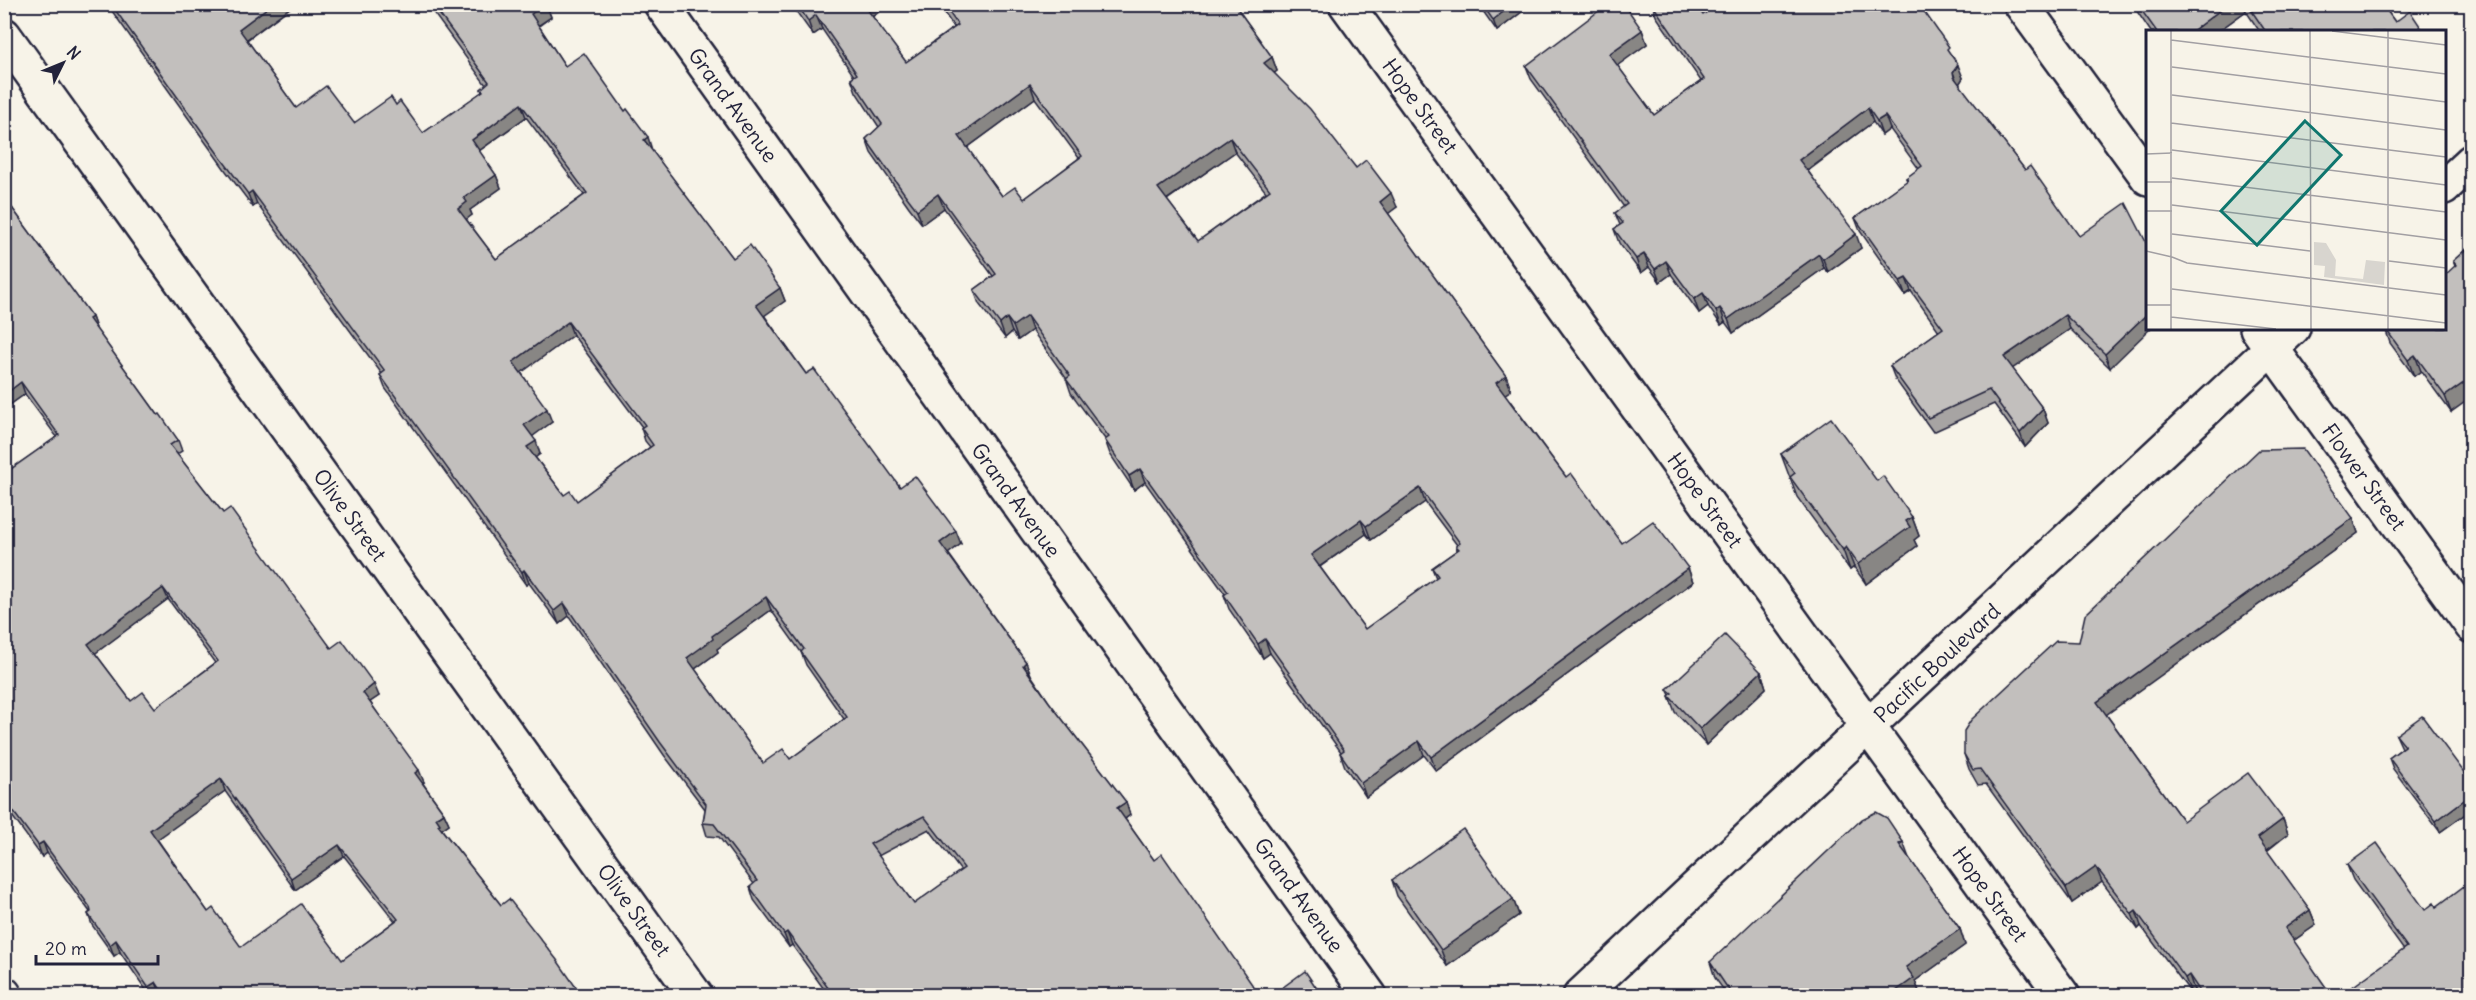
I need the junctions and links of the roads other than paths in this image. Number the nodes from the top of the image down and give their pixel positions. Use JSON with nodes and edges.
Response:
{"nodes":[{"id":1,"x":661,"y":4,"type":"edge"},
{"id":2,"x":1346,"y":4,"type":"edge"},
{"id":3,"x":2021,"y":4,"type":"edge"},
{"id":4,"x":4,"y":35,"type":"edge"},
{"id":5,"x":2472,"y":161,"type":"edge"},
{"id":6,"x":2146,"y":175,"type":"edge"},
{"id":7,"x":2446,"y":186,"type":"edge"},
{"id":8,"x":2274,"y":335,"type":"edge"},
{"id":9,"x":2472,"y":626,"type":"edge"},
{"id":10,"x":1870,"y":726,"type":"junction"},
{"id":11,"x":696,"y":996,"type":"edge"},
{"id":12,"x":1370,"y":996,"type":"edge"},
{"id":13,"x":1580,"y":996,"type":"edge"},
{"id":14,"x":2063,"y":996,"type":"edge"}],
"edges":[{"from":1,"to":12,"type":"street","name":"Grand Avenue"},
{"from":2,"to":10,"type":"street","name":"Hope Street"},
{"from":3,"to":6,"type":"street"},
{"from":4,"to":11,"type":"street","name":"Olive Street"},
{"from":5,"to":7,"type":"street"},
{"from":8,"to":9,"type":"street","name":"Flower Street"},
{"from":8,"to":10,"type":"street","name":"Pacific Boulevard"},
{"from":10,"to":13,"type":"street","name":"Pacific Boulevard"},
{"from":10,"to":14,"type":"street","name":"Hope Street"}]}
